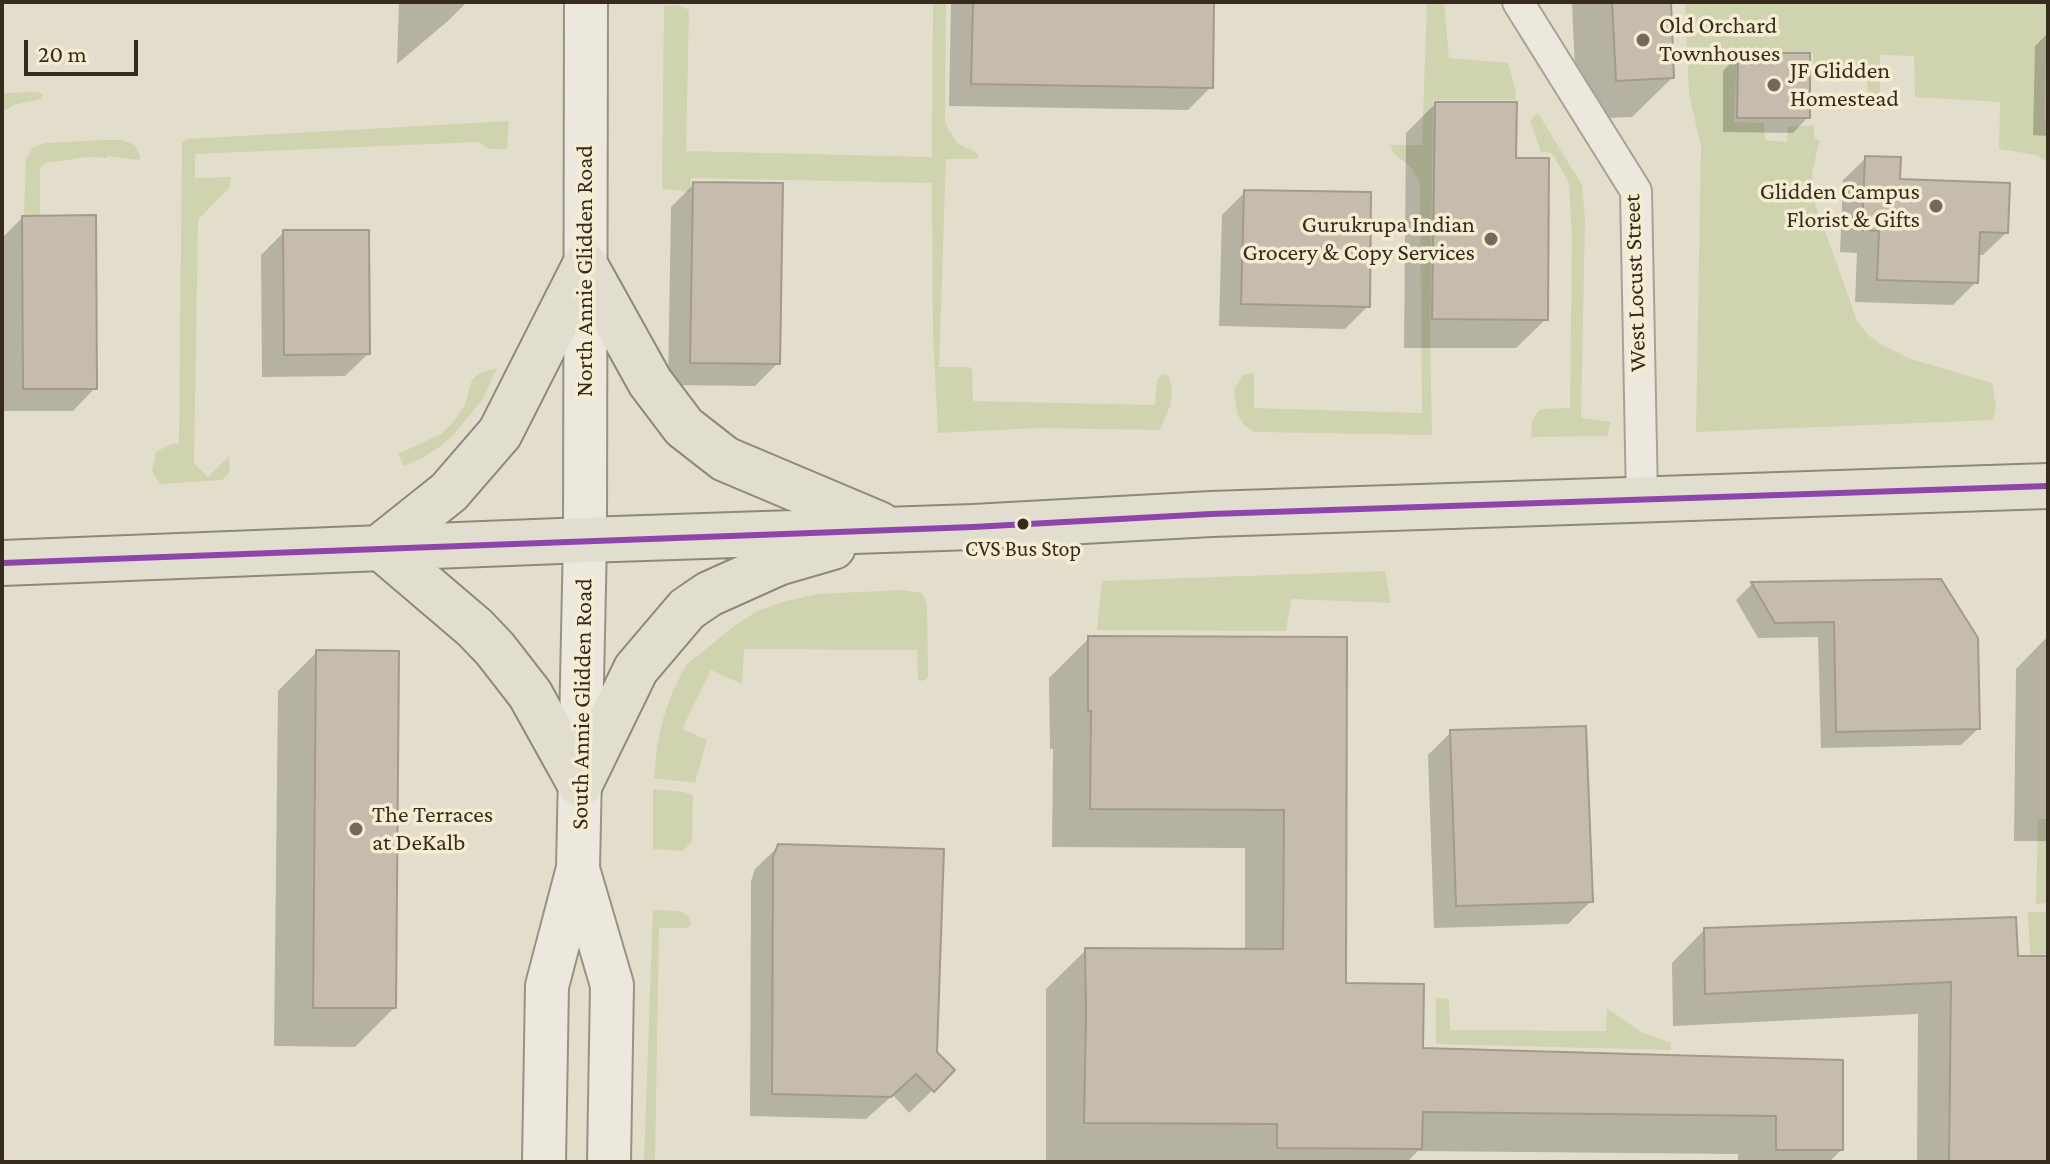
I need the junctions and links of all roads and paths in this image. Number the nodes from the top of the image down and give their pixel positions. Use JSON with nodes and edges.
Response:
{"nodes":[{"id":1,"x":586,"y":2,"type":"edge"},
{"id":2,"x":1518,"y":2,"type":"edge"},
{"id":3,"x":585,"y":265,"type":"junction"},
{"id":4,"x":2048,"y":486,"type":"edge"},
{"id":5,"x":1642,"y":500,"type":"junction"},
{"id":6,"x":893,"y":529,"type":"junction"},
{"id":7,"x":585,"y":540,"type":"junction"},
{"id":8,"x":380,"y":547,"type":"junction"},
{"id":9,"x":2,"y":563,"type":"edge"},
{"id":10,"x":580,"y":784,"type":"junction"},
{"id":11,"x":578,"y":868,"type":"junction"},
{"id":12,"x":544,"y":1162,"type":"edge"},
{"id":13,"x":609,"y":1162,"type":"edge"}],
"edges":[{"from":1,"to":3,"type":"main road","name":"North Annie Glidden Road"},
{"from":2,"to":5,"type":"street","name":"West Locust Street"},
{"from":3,"to":6,"type":"main road"},
{"from":3,"to":7,"type":"main road","name":"North Annie Glidden Road"},
{"from":3,"to":8,"type":"main road"},
{"from":4,"to":5,"type":"main road"},
{"from":5,"to":6,"type":"main road"},
{"from":6,"to":7,"type":"main road"},
{"from":6,"to":10,"type":"main road"},
{"from":7,"to":8,"type":"main road"},
{"from":7,"to":10,"type":"main road","name":"South Annie Glidden Road"},
{"from":8,"to":9,"type":"main road"},
{"from":8,"to":10,"type":"main road"},
{"from":10,"to":11,"type":"main road","name":"South Annie Glidden Road"},
{"from":11,"to":12,"type":"main road","name":"South Annie Glidden Road"},
{"from":11,"to":13,"type":"main road","name":"South Annie Glidden Road"}]}
